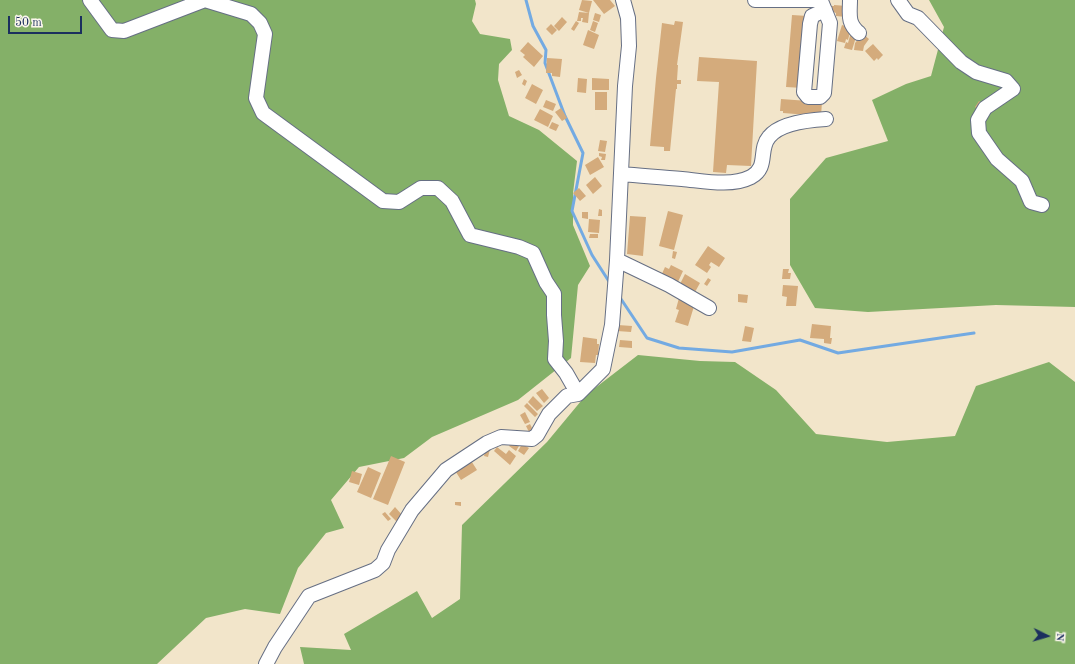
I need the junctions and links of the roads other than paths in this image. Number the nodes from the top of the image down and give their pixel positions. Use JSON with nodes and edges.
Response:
{"nodes":[{"id":1,"x":90,"y":0,"type":"edge"},
{"id":2,"x":623,"y":0,"type":"edge"},
{"id":3,"x":755,"y":0,"type":"edge"},
{"id":4,"x":760,"y":0,"type":"edge"},
{"id":5,"x":850,"y":0,"type":"edge"},
{"id":6,"x":898,"y":0,"type":"edge"},
{"id":7,"x":822,"y":4,"type":"edge"},
{"id":8,"x":859,"y":33,"type":"dead end"},
{"id":9,"x":826,"y":119,"type":"dead end"},
{"id":10,"x":621,"y":174,"type":"junction"},
{"id":11,"x":1042,"y":205,"type":"dead end"},
{"id":12,"x":617,"y":260,"type":"junction"},
{"id":13,"x":709,"y":308,"type":"dead end"},
{"id":14,"x":578,"y":394,"type":"junction"},
{"id":15,"x":266,"y":664,"type":"edge"}],
"edges":[{"from":1,"to":14,"type":"street"},
{"from":2,"to":10,"type":"street"},
{"from":3,"to":4,"type":"street"},
{"from":4,"to":7,"type":"street"},
{"from":5,"to":8,"type":"street"},
{"from":6,"to":11,"type":"street"},
{"from":7,"to":7,"type":"street"},
{"from":9,"to":10,"type":"street"},
{"from":10,"to":12,"type":"street"},
{"from":12,"to":13,"type":"street"},
{"from":12,"to":14,"type":"street"},
{"from":14,"to":15,"type":"street"}]}
